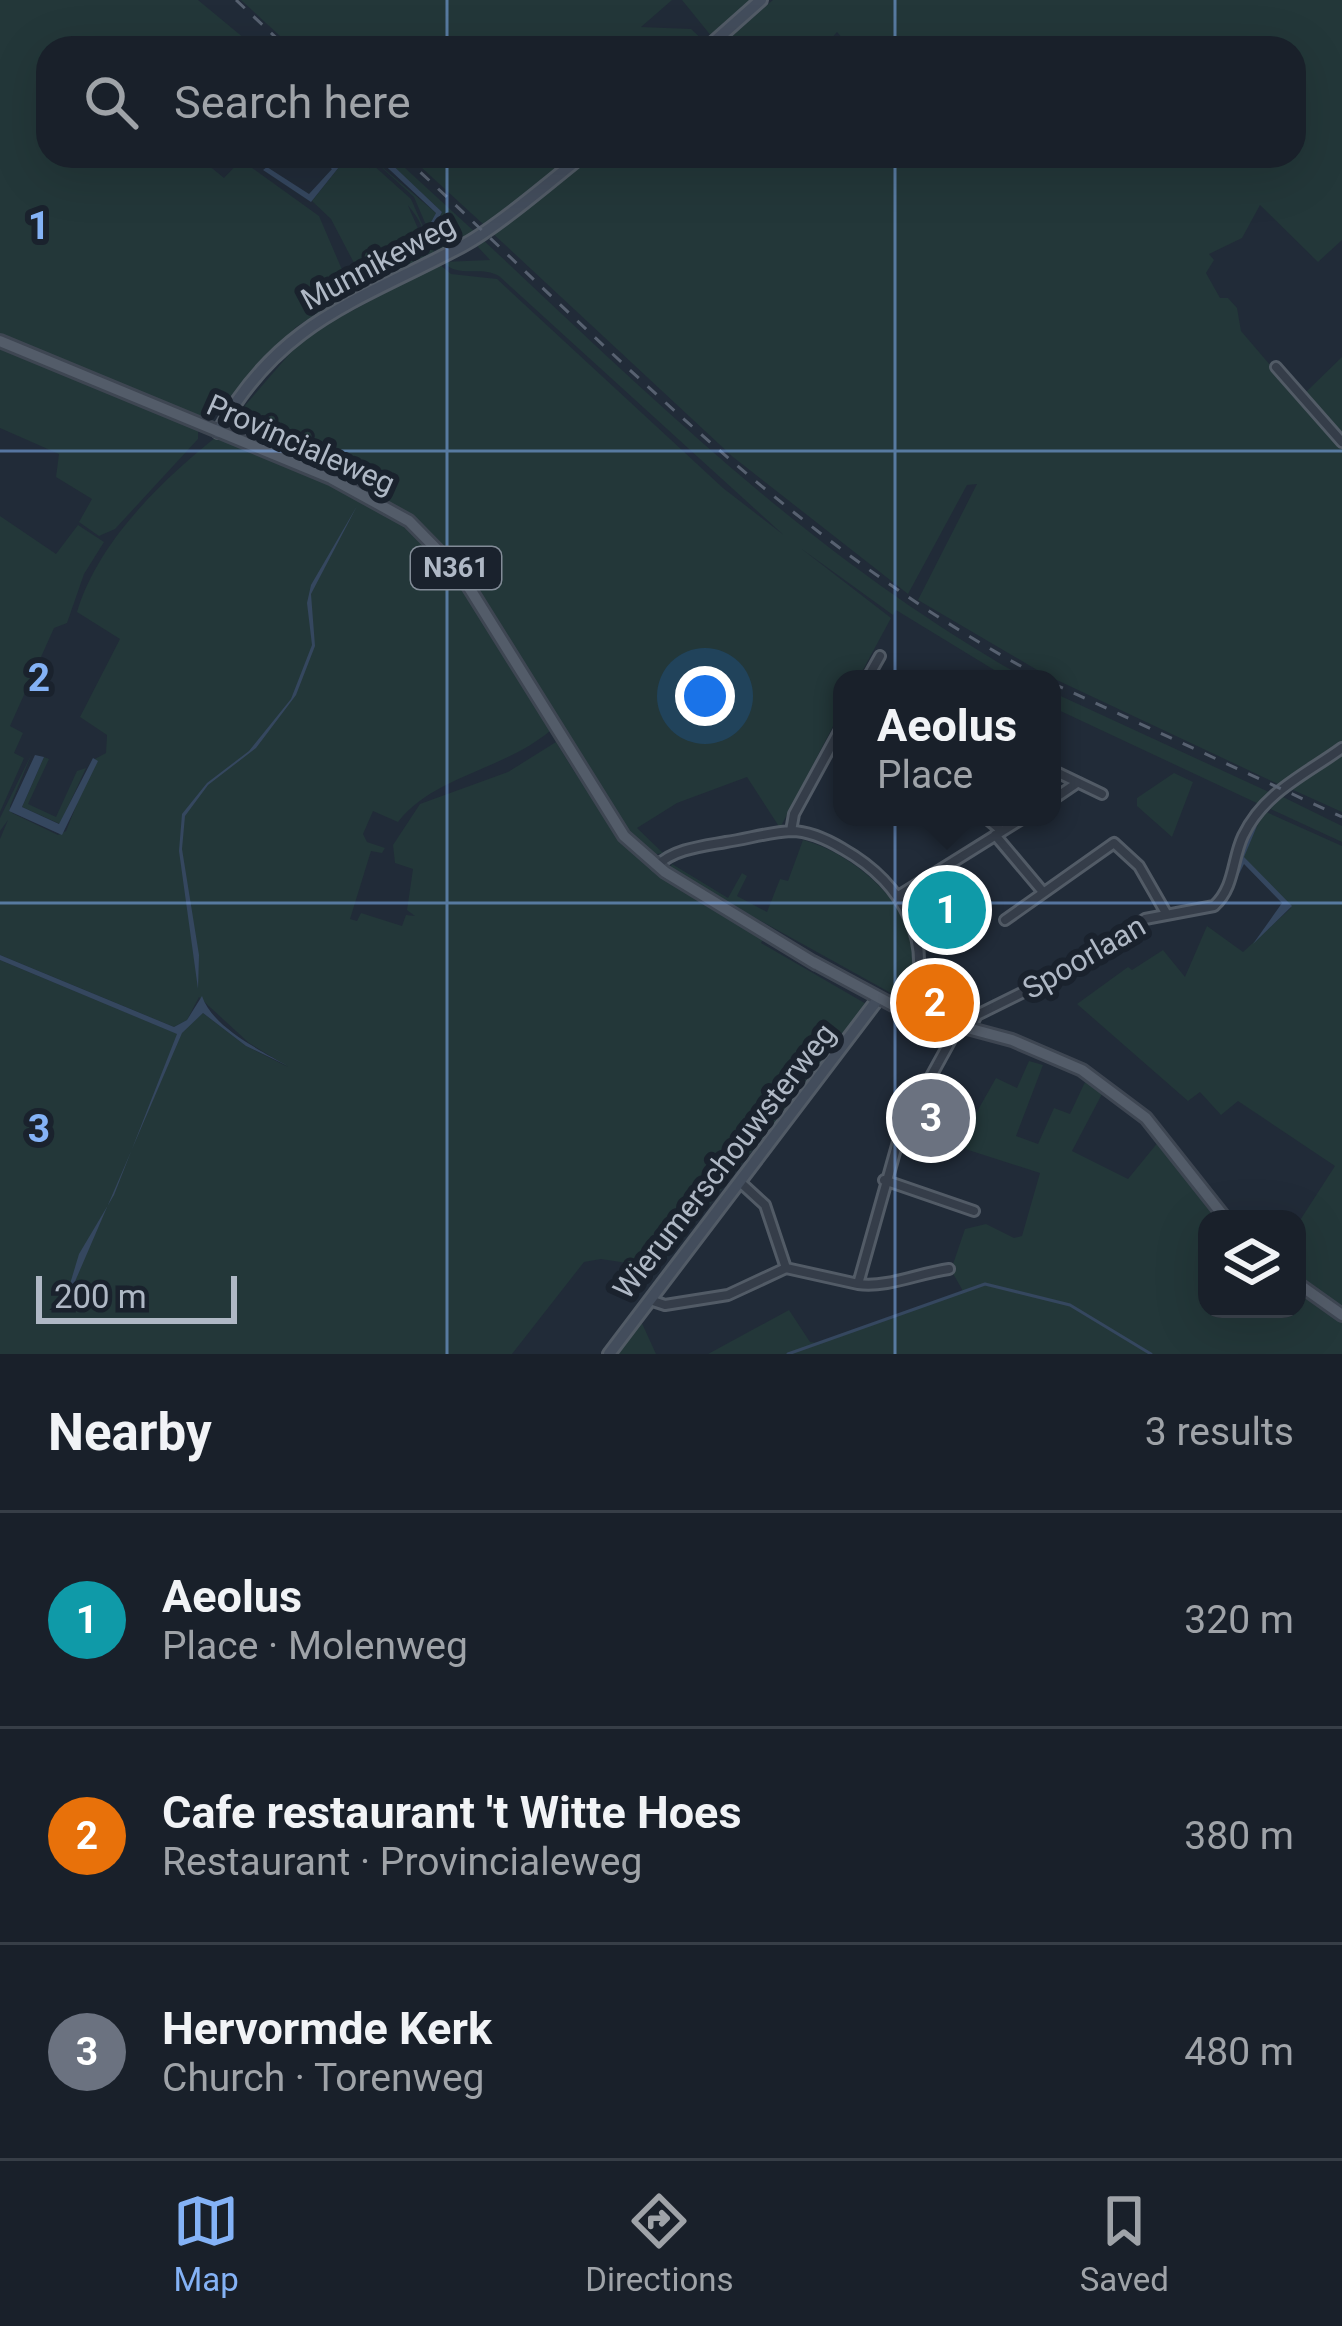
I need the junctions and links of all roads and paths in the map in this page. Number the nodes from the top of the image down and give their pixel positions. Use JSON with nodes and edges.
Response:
{"nodes":[{"id":1,"x":761,"y":0,"type":"edge"},
{"id":2,"x":720,"y":36,"type":"edge"},
{"id":3,"x":566,"y":168,"type":"edge"},
{"id":4,"x":0,"y":341,"type":"edge"},
{"id":5,"x":1276,"y":367,"type":"dead end"},
{"id":6,"x":218,"y":431,"type":"junction"},
{"id":7,"x":1342,"y":442,"type":"edge"},
{"id":8,"x":880,"y":656,"type":"dead end"},
{"id":9,"x":872,"y":670,"type":"edge"},
{"id":10,"x":1342,"y":748,"type":"edge"},
{"id":11,"x":833,"y":750,"type":"edge"},
{"id":12,"x":1061,"y":774,"type":"edge"},
{"id":13,"x":1078,"y":782,"type":"junction"},
{"id":14,"x":1061,"y":794,"type":"edge"},
{"id":15,"x":1102,"y":794,"type":"dead end"},
{"id":16,"x":993,"y":826,"type":"edge"},
{"id":17,"x":1010,"y":826,"type":"edge"},
{"id":18,"x":790,"y":831,"type":"junction"},
{"id":19,"x":998,"y":833,"type":"junction"},
{"id":20,"x":657,"y":866,"type":"junction"},
{"id":21,"x":1043,"y":892,"type":"junction"},
{"id":22,"x":900,"y":895,"type":"junction"},
{"id":23,"x":1166,"y":913,"type":"junction"},
{"id":24,"x":1005,"y":920,"type":"dead end"},
{"id":25,"x":878,"y":999,"type":"junction"},
{"id":26,"x":907,"y":1012,"type":"junction"},
{"id":27,"x":963,"y":1028,"type":"junction"},
{"id":28,"x":884,"y":1180,"type":"junction"},
{"id":29,"x":740,"y":1182,"type":"junction"},
{"id":30,"x":1219,"y":1210,"type":"edge"},
{"id":31,"x":974,"y":1211,"type":"dead end"},
{"id":32,"x":786,"y":1268,"type":"junction"},
{"id":33,"x":950,"y":1269,"type":"dead end"},
{"id":34,"x":858,"y":1284,"type":"junction"},
{"id":35,"x":1306,"y":1289,"type":"edge"},
{"id":36,"x":650,"y":1300,"type":"junction"},
{"id":37,"x":1342,"y":1315,"type":"edge"},
{"id":38,"x":609,"y":1354,"type":"edge"}],
"edges":[{"from":1,"to":2,"type":"street"},
{"from":3,"to":6,"type":"street","name":"Munnikeweg"},
{"from":4,"to":6,"type":"main road","name":"Provincialeweg","number":"N361"},
{"from":5,"to":7,"type":"street"},
{"from":6,"to":20,"type":"main road","name":"Provincialeweg","number":"N361"},
{"from":8,"to":9,"type":"street"},
{"from":10,"to":23,"type":"street","name":"Spoorlaan"},
{"from":11,"to":18,"type":"street"},
{"from":12,"to":13,"type":"street"},
{"from":13,"to":14,"type":"street"},
{"from":13,"to":15,"type":"street"},
{"from":16,"to":19,"type":"street"},
{"from":17,"to":19,"type":"street"},
{"from":18,"to":20,"type":"street"},
{"from":18,"to":22,"type":"street"},
{"from":19,"to":21,"type":"street"},
{"from":19,"to":22,"type":"street"},
{"from":20,"to":25,"type":"main road","name":"Provincialeweg","number":"N361"},
{"from":21,"to":23,"type":"street"},
{"from":21,"to":24,"type":"street"},
{"from":22,"to":26,"type":"street"},
{"from":23,"to":27,"type":"street","name":"Spoorlaan"},
{"from":25,"to":26,"type":"main road","name":"Provincialeweg","number":"N361"},
{"from":25,"to":29,"type":"street","name":"Wierumerschouwsterweg"},
{"from":26,"to":27,"type":"main road","name":"Provincialeweg","number":"N361"},
{"from":27,"to":28,"type":"street"},
{"from":27,"to":30,"type":"main road","name":"Provincialeweg","number":"N361"},
{"from":28,"to":31,"type":"street"},
{"from":28,"to":34,"type":"street"},
{"from":29,"to":32,"type":"street"},
{"from":29,"to":36,"type":"street","name":"Wierumerschouwsterweg"},
{"from":32,"to":34,"type":"street"},
{"from":32,"to":36,"type":"street"},
{"from":33,"to":34,"type":"street"},
{"from":35,"to":37,"type":"main road"},
{"from":36,"to":38,"type":"street","name":"Wierumerschouwsterweg"}]}
